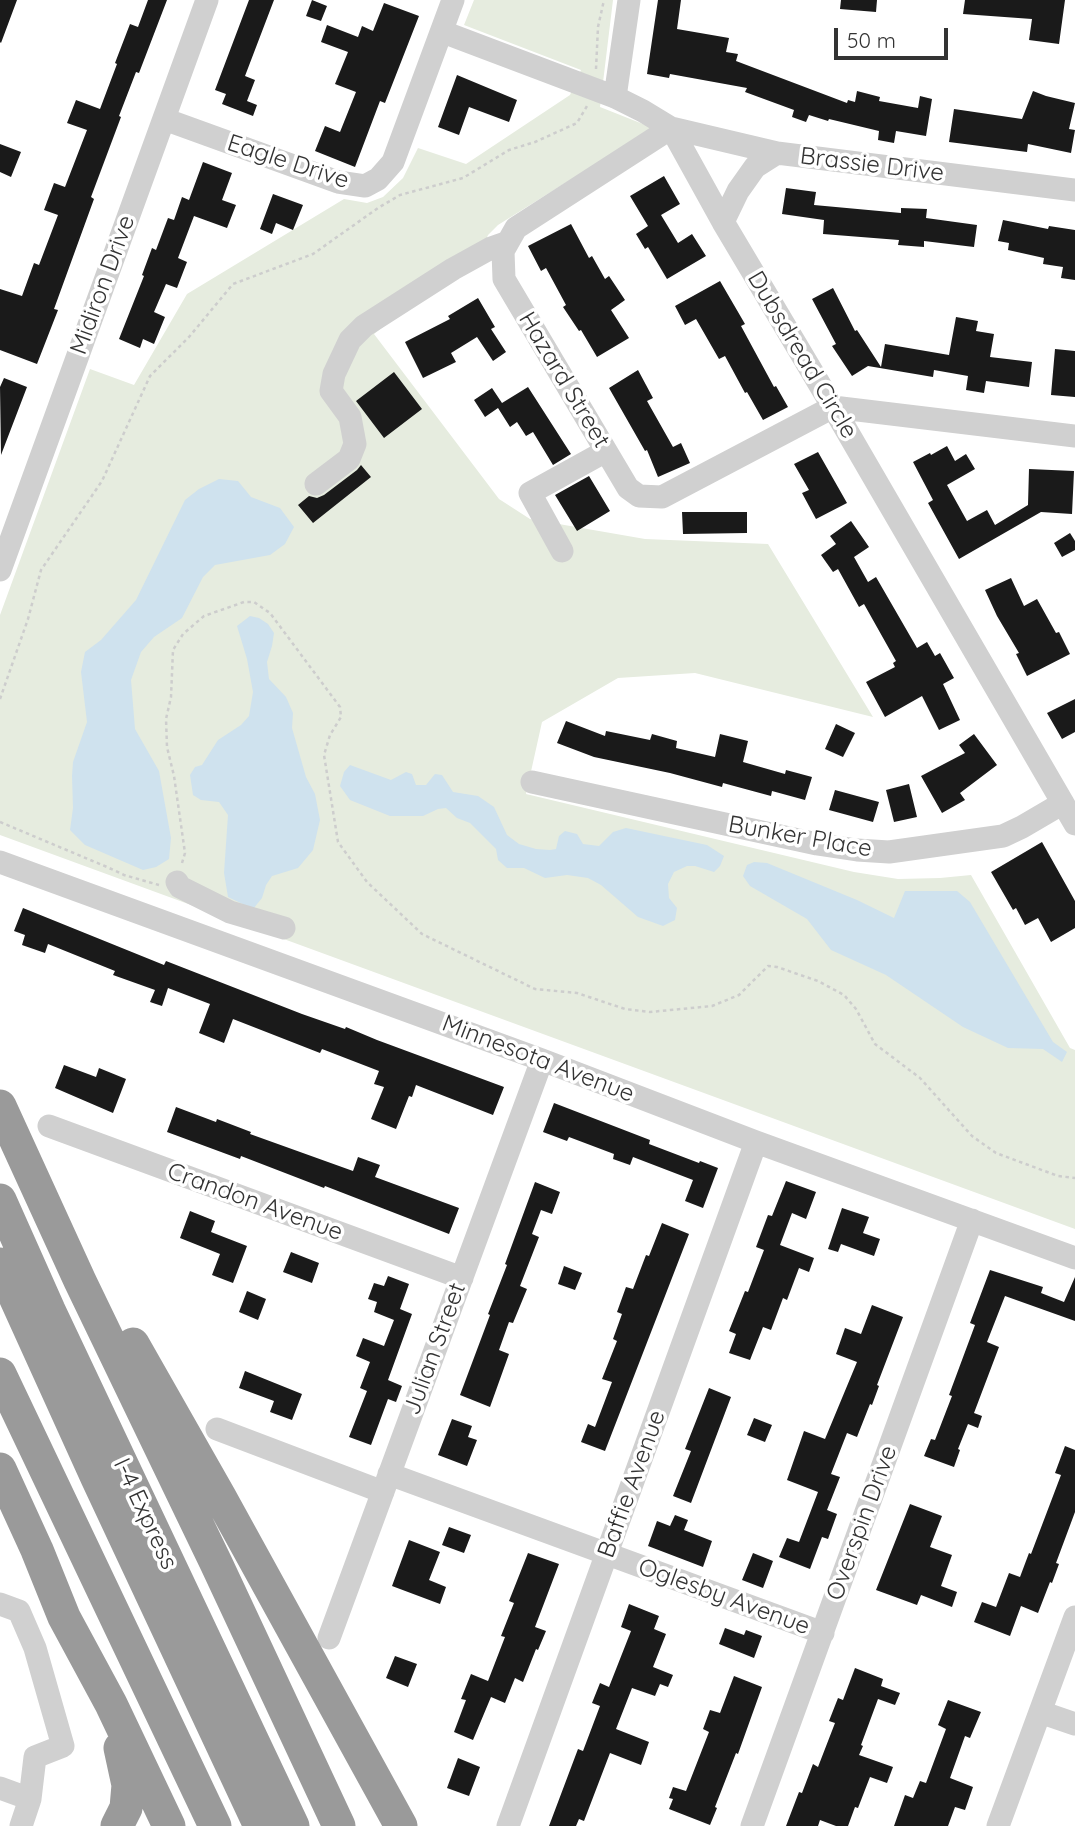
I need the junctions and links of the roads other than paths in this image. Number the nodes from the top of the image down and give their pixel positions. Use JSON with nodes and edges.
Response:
{"nodes":[{"id":1,"x":207,"y":0,"type":"edge"},
{"id":2,"x":453,"y":0,"type":"edge"},
{"id":3,"x":628,"y":0,"type":"edge"},
{"id":4,"x":443,"y":32,"type":"junction"},
{"id":5,"x":605,"y":93,"type":"junction"},
{"id":6,"x":164,"y":119,"type":"junction"},
{"id":7,"x":671,"y":128,"type":"junction"},
{"id":8,"x":777,"y":153,"type":"junction"},
{"id":9,"x":1075,"y":190,"type":"edge"},
{"id":10,"x":723,"y":222,"type":"junction"},
{"id":11,"x":508,"y":242,"type":"junction"},
{"id":12,"x":833,"y":407,"type":"junction"},
{"id":13,"x":1075,"y":436,"type":"edge"},
{"id":14,"x":606,"y":452,"type":"junction"},
{"id":15,"x":316,"y":484,"type":"dead end"},
{"id":16,"x":562,"y":551,"type":"dead end"},
{"id":17,"x":0,"y":570,"type":"edge"},
{"id":18,"x":532,"y":782,"type":"dead end"},
{"id":19,"x":1063,"y":803,"type":"junction"},
{"id":20,"x":1075,"y":824,"type":"edge"},
{"id":21,"x":0,"y":862,"type":"edge"},
{"id":22,"x":177,"y":882,"type":"road end"},
{"id":23,"x":284,"y":928,"type":"dead end"},
{"id":24,"x":542,"y":1060,"type":"junction"},
{"id":25,"x":0,"y":1106,"type":"edge"},
{"id":26,"x":49,"y":1126,"type":"dead end"},
{"id":27,"x":756,"y":1142,"type":"junction"},
{"id":28,"x":0,"y":1200,"type":"edge"},
{"id":29,"x":972,"y":1220,"type":"junction"},
{"id":30,"x":1075,"y":1258,"type":"edge"},
{"id":31,"x":0,"y":1264,"type":"edge"},
{"id":32,"x":461,"y":1278,"type":"junction"},
{"id":33,"x":80,"y":1281,"type":"junction"},
{"id":34,"x":0,"y":1374,"type":"edge"},
{"id":35,"x":217,"y":1429,"type":"dead end"},
{"id":36,"x":0,"y":1469,"type":"edge"},
{"id":37,"x":386,"y":1483,"type":"junction"},
{"id":38,"x":607,"y":1554,"type":"junction"},
{"id":39,"x":10,"y":1607,"type":"edge"},
{"id":40,"x":1075,"y":1617,"type":"edge"},
{"id":41,"x":822,"y":1633,"type":"junction"},
{"id":42,"x":329,"y":1638,"type":"dead end"},
{"id":43,"x":111,"y":1704,"type":"junction"},
{"id":44,"x":1040,"y":1712,"type":"junction"},
{"id":45,"x":1075,"y":1724,"type":"edge"},
{"id":46,"x":0,"y":1788,"type":"edge"},
{"id":47,"x":30,"y":1799,"type":"junction"},
{"id":48,"x":21,"y":1826,"type":"edge"},
{"id":49,"x":117,"y":1826,"type":"edge"},
{"id":50,"x":169,"y":1826,"type":"edge"},
{"id":51,"x":215,"y":1826,"type":"edge"},
{"id":52,"x":260,"y":1826,"type":"edge"},
{"id":53,"x":293,"y":1826,"type":"edge"},
{"id":54,"x":339,"y":1826,"type":"edge"},
{"id":55,"x":401,"y":1826,"type":"edge"},
{"id":56,"x":508,"y":1826,"type":"edge"},
{"id":57,"x":752,"y":1826,"type":"edge"},
{"id":58,"x":998,"y":1826,"type":"edge"}],
"edges":[{"from":1,"to":6,"type":"street","name":"Midiron Drive"},
{"from":2,"to":4,"type":"street"},
{"from":3,"to":5,"type":"street"},
{"from":4,"to":5,"type":"street"},
{"from":4,"to":6,"type":"street","name":"Eagle Drive"},
{"from":5,"to":7,"type":"street"},
{"from":6,"to":17,"type":"street","name":"Midiron Drive"},
{"from":7,"to":8,"type":"street","name":"Brassie Drive"},
{"from":7,"to":10,"type":"street","name":"Dubsdread Circle"},
{"from":7,"to":11,"type":"street"},
{"from":8,"to":9,"type":"street","name":"Brassie Drive"},
{"from":8,"to":10,"type":"street"},
{"from":10,"to":12,"type":"street","name":"Dubsdread Circle"},
{"from":11,"to":14,"type":"street","name":"Hazard Street"},
{"from":11,"to":15,"type":"street"},
{"from":12,"to":13,"type":"street"},
{"from":12,"to":14,"type":"street","name":"Hazard Street"},
{"from":12,"to":19,"type":"street","name":"Dubsdread Circle"},
{"from":14,"to":16,"type":"street"},
{"from":18,"to":19,"type":"street","name":"Bunker Place"},
{"from":19,"to":20,"type":"street","name":"Dubsdread Circle"},
{"from":21,"to":24,"type":"street","name":"Minnesota Avenue"},
{"from":22,"to":23,"type":"street"},
{"from":24,"to":27,"type":"street","name":"Minnesota Avenue"},
{"from":24,"to":32,"type":"street","name":"Julian Street"},
{"from":25,"to":33,"type":"highway"},
{"from":26,"to":32,"type":"street","name":"Crandon Avenue"},
{"from":27,"to":29,"type":"street","name":"Minnesota Avenue"},
{"from":27,"to":38,"type":"street","name":"Baffie Avenue"},
{"from":28,"to":53,"type":"highway","name":"I-4 Express"},
{"from":29,"to":30,"type":"street","name":"Minnesota Avenue"},
{"from":29,"to":41,"type":"street","name":"Overspin Drive"},
{"from":31,"to":52,"type":"highway","name":"I-4 Express"},
{"from":32,"to":37,"type":"street","name":"Julian Street"},
{"from":33,"to":54,"type":"highway"},
{"from":33,"to":55,"type":"highway"},
{"from":34,"to":51,"type":"highway"},
{"from":35,"to":37,"type":"street","name":"Oglesby Avenue"},
{"from":36,"to":43,"type":"highway"},
{"from":37,"to":38,"type":"street","name":"Oglesby Avenue"},
{"from":37,"to":42,"type":"street","name":"Julian Street"},
{"from":38,"to":41,"type":"street","name":"Oglesby Avenue"},
{"from":38,"to":56,"type":"street","name":"Baffie Avenue"},
{"from":39,"to":47,"type":"street"},
{"from":40,"to":44,"type":"street"},
{"from":41,"to":57,"type":"street","name":"Overspin Drive"},
{"from":43,"to":49,"type":"highway"},
{"from":43,"to":50,"type":"highway"},
{"from":44,"to":45,"type":"street"},
{"from":44,"to":58,"type":"street"},
{"from":46,"to":47,"type":"street"},
{"from":47,"to":48,"type":"street"}]}
